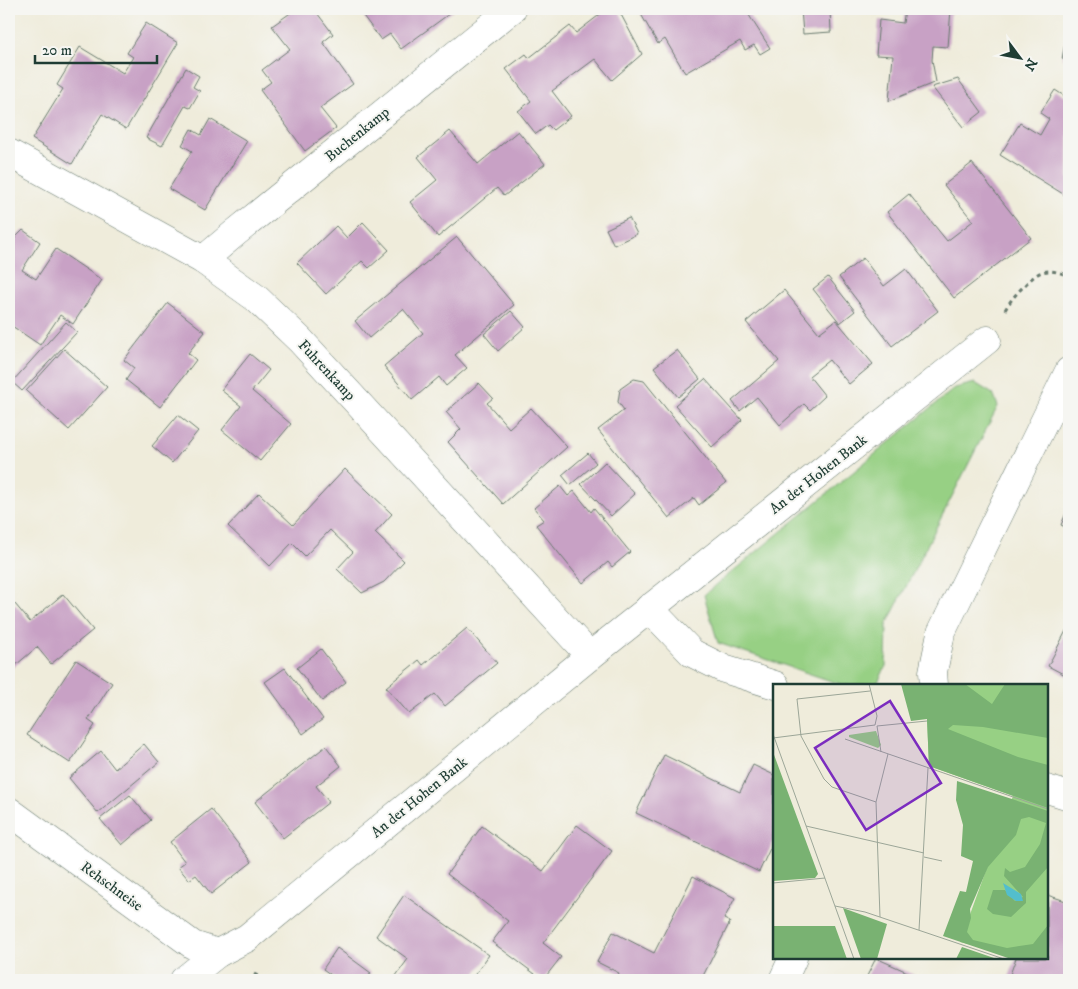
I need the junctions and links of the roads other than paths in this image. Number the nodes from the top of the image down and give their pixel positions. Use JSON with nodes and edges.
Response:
{"nodes":[{"id":1,"x":512,"y":9,"type":"edge"},
{"id":2,"x":9,"y":154,"type":"edge"},
{"id":3,"x":204,"y":260,"type":"junction"},
{"id":4,"x":987,"y":340,"type":"road end"},
{"id":5,"x":1069,"y":370,"type":"edge"},
{"id":6,"x":650,"y":608,"type":"junction"},
{"id":7,"x":590,"y":656,"type":"junction"},
{"id":8,"x":773,"y":684,"type":"edge"},
{"id":9,"x":934,"y":684,"type":"edge"},
{"id":10,"x":1048,"y":789,"type":"edge"},
{"id":11,"x":1069,"y":796,"type":"edge"},
{"id":12,"x":9,"y":812,"type":"edge"},
{"id":13,"x":218,"y":953,"type":"junction"},
{"id":14,"x":793,"y":959,"type":"edge"},
{"id":15,"x":184,"y":980,"type":"edge"},
{"id":16,"x":783,"y":980,"type":"edge"}],
"edges":[{"from":1,"to":3,"type":"street","name":"Buchenkamp"},
{"from":2,"to":3,"type":"street","name":"Fuhrenkamp"},
{"from":3,"to":7,"type":"street","name":"Fuhrenkamp"},
{"from":4,"to":6,"type":"street","name":"An der Hohen Bank"},
{"from":5,"to":9,"type":"street"},
{"from":6,"to":7,"type":"street","name":"An der Hohen Bank"},
{"from":6,"to":8,"type":"street"},
{"from":7,"to":13,"type":"street","name":"An der Hohen Bank"},
{"from":10,"to":11,"type":"street"},
{"from":12,"to":13,"type":"street","name":"Rehschneise"},
{"from":13,"to":15,"type":"street","name":"An der Hohen Bank"},
{"from":14,"to":16,"type":"street"}]}
